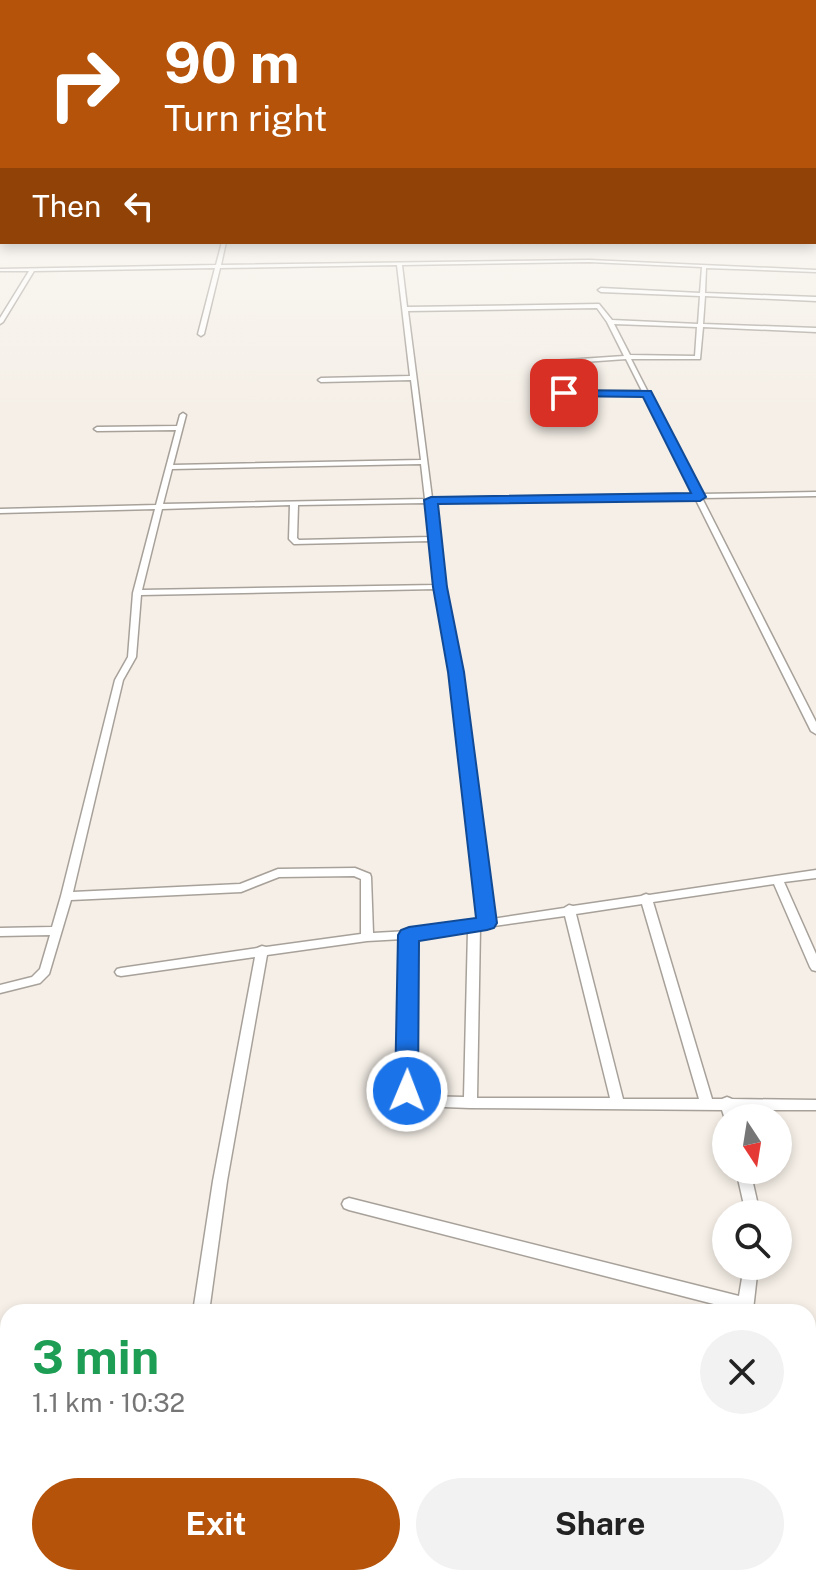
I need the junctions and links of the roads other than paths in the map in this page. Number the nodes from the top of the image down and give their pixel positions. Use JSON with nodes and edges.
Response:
{"nodes":[{"id":1,"x":218,"y":263,"type":"edge"},
{"id":2,"x":464,"y":263,"type":"edge"},
{"id":3,"x":627,"y":263,"type":"edge"},
{"id":4,"x":399,"y":264,"type":"junction"},
{"id":5,"x":217,"y":267,"type":"junction"},
{"id":6,"x":704,"y":267,"type":"junction"},
{"id":7,"x":0,"y":270,"type":"edge"},
{"id":8,"x":32,"y":270,"type":"junction"},
{"id":9,"x":816,"y":271,"type":"edge"},
{"id":10,"x":601,"y":290,"type":"dead end"},
{"id":11,"x":702,"y":294,"type":"junction"},
{"id":12,"x":816,"y":299,"type":"edge"},
{"id":13,"x":406,"y":309,"type":"junction"},
{"id":14,"x":0,"y":322,"type":"edge"},
{"id":15,"x":610,"y":322,"type":"junction"},
{"id":16,"x":701,"y":325,"type":"junction"},
{"id":17,"x":816,"y":330,"type":"edge"},
{"id":18,"x":201,"y":334,"type":"dead end"},
{"id":19,"x":628,"y":357,"type":"junction"},
{"id":20,"x":413,"y":378,"type":"junction"},
{"id":21,"x":321,"y":380,"type":"dead end"},
{"id":22,"x":647,"y":393,"type":"junction"},
{"id":23,"x":183,"y":415,"type":"dead end"},
{"id":24,"x":180,"y":428,"type":"junction"},
{"id":25,"x":97,"y":429,"type":"dead end"},
{"id":26,"x":425,"y":462,"type":"junction"},
{"id":27,"x":169,"y":467,"type":"junction"},
{"id":28,"x":816,"y":494,"type":"edge"},
{"id":29,"x":700,"y":497,"type":"junction"},
{"id":30,"x":431,"y":500,"type":"junction"},
{"id":31,"x":294,"y":503,"type":"junction"},
{"id":32,"x":157,"y":508,"type":"junction"},
{"id":33,"x":0,"y":511,"type":"edge"},
{"id":34,"x":434,"y":539,"type":"junction"},
{"id":35,"x":440,"y":587,"type":"junction"},
{"id":36,"x":137,"y":593,"type":"junction"},
{"id":37,"x":816,"y":731,"type":"edge"},
{"id":38,"x":816,"y":874,"type":"edge"},
{"id":39,"x":778,"y":881,"type":"junction"},
{"id":40,"x":67,"y":896,"type":"junction"},
{"id":41,"x":646,"y":898,"type":"junction"},
{"id":42,"x":569,"y":909,"type":"junction"},
{"id":43,"x":480,"y":924,"type":"junction"},
{"id":44,"x":56,"y":931,"type":"junction"},
{"id":45,"x":0,"y":932,"type":"edge"},
{"id":46,"x":409,"y":935,"type":"junction"},
{"id":47,"x":367,"y":937,"type":"junction"},
{"id":48,"x":262,"y":950,"type":"junction"},
{"id":49,"x":816,"y":967,"type":"edge"},
{"id":50,"x":121,"y":972,"type":"dead end"},
{"id":51,"x":0,"y":989,"type":"edge"},
{"id":52,"x":727,"y":1102,"type":"joint"},
{"id":53,"x":470,"y":1103,"type":"junction"},
{"id":54,"x":618,"y":1103,"type":"junction"},
{"id":55,"x":707,"y":1103,"type":"junction"},
{"id":56,"x":816,"y":1105,"type":"edge"},
{"id":57,"x":349,"y":1204,"type":"dead end"},
{"id":58,"x":749,"y":1280,"type":"edge"},
{"id":59,"x":202,"y":1304,"type":"edge"},
{"id":60,"x":726,"y":1304,"type":"edge"},
{"id":61,"x":746,"y":1304,"type":"edge"}],
"edges":[{"from":1,"to":5,"type":"street"},
{"from":2,"to":4,"type":"street"},
{"from":3,"to":6,"type":"street"},
{"from":4,"to":5,"type":"street"},
{"from":4,"to":13,"type":"street"},
{"from":5,"to":8,"type":"street"},
{"from":5,"to":18,"type":"street"},
{"from":6,"to":9,"type":"street"},
{"from":6,"to":11,"type":"street"},
{"from":7,"to":8,"type":"street"},
{"from":8,"to":14,"type":"street"},
{"from":10,"to":11,"type":"street"},
{"from":11,"to":12,"type":"street"},
{"from":11,"to":16,"type":"street"},
{"from":13,"to":15,"type":"street"},
{"from":13,"to":20,"type":"street"},
{"from":15,"to":16,"type":"street"},
{"from":15,"to":19,"type":"street"},
{"from":16,"to":17,"type":"street"},
{"from":16,"to":19,"type":"street"},
{"from":19,"to":22,"type":"street"},
{"from":19,"to":22,"type":"street"},
{"from":20,"to":21,"type":"street"},
{"from":20,"to":26,"type":"street"},
{"from":22,"to":29,"type":"street"},
{"from":23,"to":24,"type":"street"},
{"from":24,"to":25,"type":"street"},
{"from":24,"to":27,"type":"street"},
{"from":26,"to":27,"type":"street"},
{"from":26,"to":30,"type":"street"},
{"from":27,"to":32,"type":"street"},
{"from":28,"to":29,"type":"street"},
{"from":29,"to":30,"type":"street"},
{"from":29,"to":37,"type":"street"},
{"from":30,"to":31,"type":"street"},
{"from":30,"to":34,"type":"street"},
{"from":31,"to":32,"type":"street"},
{"from":31,"to":34,"type":"street"},
{"from":32,"to":33,"type":"street"},
{"from":32,"to":36,"type":"street"},
{"from":34,"to":35,"type":"street"},
{"from":35,"to":36,"type":"street"},
{"from":35,"to":43,"type":"street"},
{"from":36,"to":40,"type":"street"},
{"from":38,"to":39,"type":"street"},
{"from":39,"to":41,"type":"street"},
{"from":39,"to":49,"type":"street"},
{"from":40,"to":44,"type":"street"},
{"from":40,"to":47,"type":"street"},
{"from":41,"to":42,"type":"street"},
{"from":41,"to":55,"type":"street"},
{"from":42,"to":43,"type":"street"},
{"from":42,"to":54,"type":"street"},
{"from":43,"to":46,"type":"street"},
{"from":43,"to":53,"type":"street"},
{"from":44,"to":45,"type":"street"},
{"from":44,"to":51,"type":"street"},
{"from":46,"to":47,"type":"street"},
{"from":46,"to":53,"type":"street"},
{"from":47,"to":48,"type":"street"},
{"from":48,"to":50,"type":"street"},
{"from":48,"to":59,"type":"street"},
{"from":52,"to":55,"type":"street"},
{"from":52,"to":56,"type":"street"},
{"from":53,"to":54,"type":"street"},
{"from":54,"to":55,"type":"street"},
{"from":57,"to":60,"type":"street"},
{"from":58,"to":61,"type":"street"}]}
